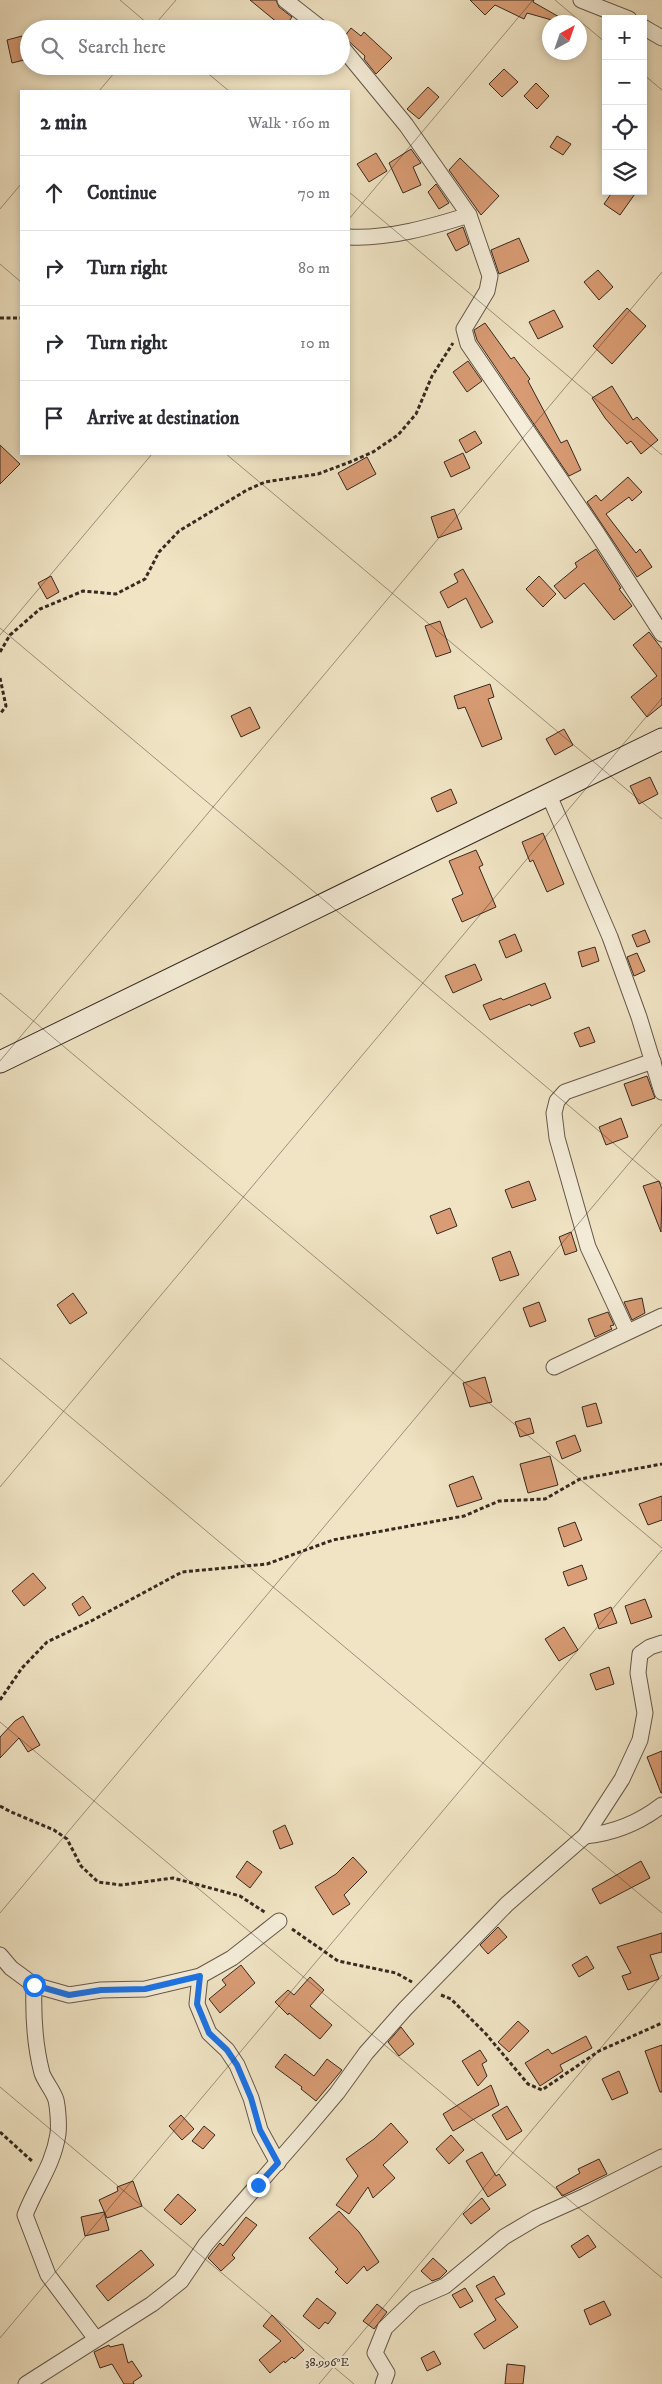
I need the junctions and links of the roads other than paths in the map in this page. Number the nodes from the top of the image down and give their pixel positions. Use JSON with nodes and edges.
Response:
{"nodes":[{"id":1,"x":285,"y":0,"type":"edge"},
{"id":2,"x":581,"y":0,"type":"edge"},
{"id":3,"x":619,"y":15,"type":"edge"},
{"id":4,"x":311,"y":20,"type":"edge"},
{"id":5,"x":647,"y":29,"type":"edge"},
{"id":6,"x":662,"y":38,"type":"edge"},
{"id":7,"x":350,"y":57,"type":"edge"},
{"id":8,"x":469,"y":215,"type":"junction"},
{"id":9,"x":350,"y":237,"type":"edge"},
{"id":10,"x":662,"y":634,"type":"edge"},
{"id":11,"x":662,"y":739,"type":"edge"},
{"id":12,"x":548,"y":793,"type":"junction"},
{"id":13,"x":653,"y":1061,"type":"junction"},
{"id":14,"x":0,"y":1062,"type":"edge"},
{"id":15,"x":662,"y":1092,"type":"edge"},
{"id":16,"x":662,"y":1316,"type":"edge"},
{"id":17,"x":627,"y":1331,"type":"junction"},
{"id":18,"x":554,"y":1367,"type":"dead end"},
{"id":19,"x":662,"y":1643,"type":"edge"},
{"id":20,"x":662,"y":1805,"type":"edge"},
{"id":21,"x":585,"y":1836,"type":"junction"},
{"id":22,"x":279,"y":1921,"type":"road end"},
{"id":23,"x":0,"y":1955,"type":"edge"},
{"id":24,"x":200,"y":1976,"type":"junction"},
{"id":25,"x":34,"y":1985,"type":"junction"},
{"id":26,"x":662,"y":2156,"type":"edge"},
{"id":27,"x":278,"y":2163,"type":"junction"},
{"id":28,"x":96,"y":2339,"type":"junction"},
{"id":29,"x":26,"y":2384,"type":"edge"},
{"id":30,"x":383,"y":2384,"type":"edge"}],
"edges":[{"from":1,"to":4,"type":"street"},
{"from":2,"to":3,"type":"street"},
{"from":5,"to":6,"type":"street"},
{"from":7,"to":8,"type":"street"},
{"from":8,"to":9,"type":"street"},
{"from":8,"to":10,"type":"street"},
{"from":11,"to":12,"type":"main road"},
{"from":12,"to":13,"type":"street"},
{"from":12,"to":14,"type":"main road"},
{"from":13,"to":15,"type":"street"},
{"from":13,"to":17,"type":"street"},
{"from":16,"to":17,"type":"street"},
{"from":17,"to":18,"type":"street"},
{"from":19,"to":21,"type":"street"},
{"from":20,"to":21,"type":"street"},
{"from":21,"to":27,"type":"street"},
{"from":22,"to":24,"type":"street"},
{"from":23,"to":25,"type":"street"},
{"from":24,"to":25,"type":"street"},
{"from":24,"to":27,"type":"street"},
{"from":25,"to":28,"type":"street"},
{"from":26,"to":30,"type":"street"},
{"from":27,"to":28,"type":"street"},
{"from":28,"to":29,"type":"street"}]}
